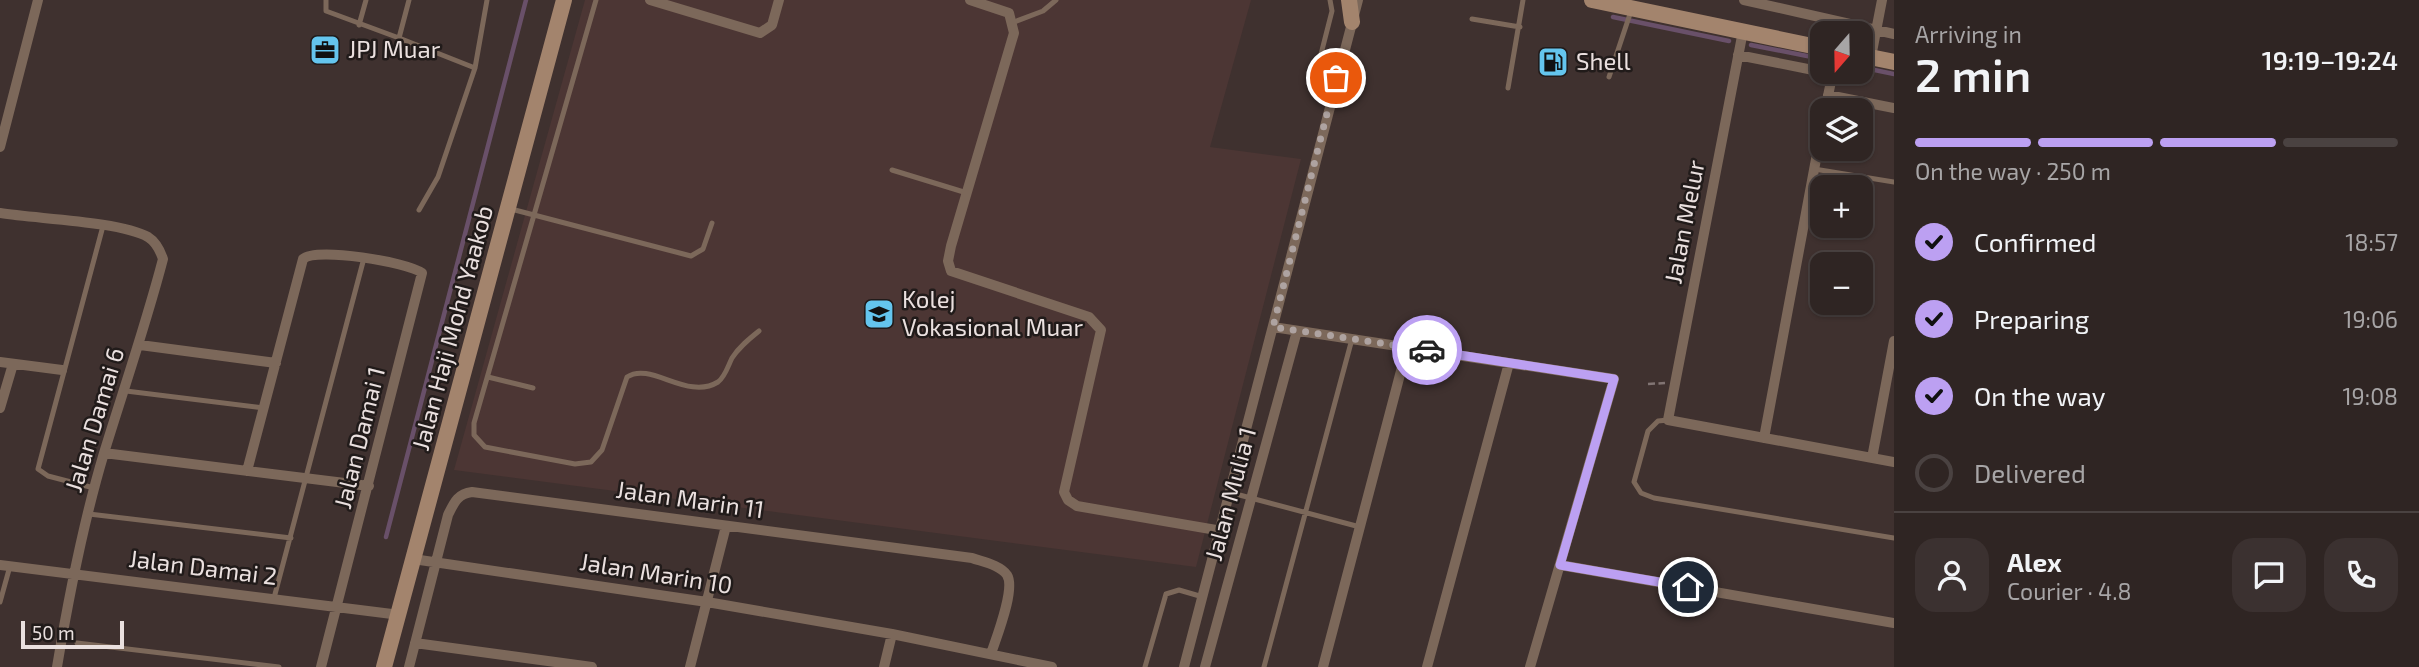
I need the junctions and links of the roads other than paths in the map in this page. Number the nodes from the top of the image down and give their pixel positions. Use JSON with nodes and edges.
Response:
{"nodes":[{"id":1,"x":38,"y":0,"type":"edge"},
{"id":2,"x":326,"y":0,"type":"edge"},
{"id":3,"x":366,"y":0,"type":"edge"},
{"id":4,"x":409,"y":0,"type":"edge"},
{"id":5,"x":487,"y":0,"type":"edge"},
{"id":6,"x":564,"y":0,"type":"edge"},
{"id":7,"x":596,"y":0,"type":"edge"},
{"id":8,"x":650,"y":0,"type":"edge"},
{"id":9,"x":779,"y":0,"type":"edge"},
{"id":10,"x":970,"y":0,"type":"edge"},
{"id":11,"x":1056,"y":0,"type":"edge"},
{"id":12,"x":1330,"y":0,"type":"edge"},
{"id":13,"x":1523,"y":0,"type":"edge"},
{"id":14,"x":1592,"y":0,"type":"edge"},
{"id":15,"x":1744,"y":0,"type":"edge"},
{"id":16,"x":1882,"y":0,"type":"edge"},
{"id":17,"x":1356,"y":1,"type":"edge"},
{"id":18,"x":1632,"y":8,"type":"junction"},
{"id":19,"x":1472,"y":19,"type":"dead end"},
{"id":20,"x":1014,"y":22,"type":"junction"},
{"id":21,"x":1352,"y":22,"type":"joint"},
{"id":22,"x":359,"y":25,"type":"junction"},
{"id":23,"x":1520,"y":27,"type":"junction"},
{"id":24,"x":1876,"y":30,"type":"junction"},
{"id":25,"x":1742,"y":31,"type":"junction"},
{"id":26,"x":1894,"y":34,"type":"edge"},
{"id":27,"x":399,"y":38,"type":"junction"},
{"id":28,"x":1873,"y":38,"type":"edge"},
{"id":29,"x":1810,"y":45,"type":"edge"},
{"id":30,"x":1738,"y":55,"type":"junction"},
{"id":31,"x":1873,"y":58,"type":"edge"},
{"id":32,"x":1894,"y":62,"type":"edge"},
{"id":33,"x":1341,"y":63,"type":"junction"},
{"id":34,"x":475,"y":68,"type":"junction"},
{"id":35,"x":1810,"y":69,"type":"edge"},
{"id":36,"x":1609,"y":77,"type":"dead end"},
{"id":37,"x":1830,"y":84,"type":"edge"},
{"id":38,"x":1508,"y":88,"type":"dead end"},
{"id":39,"x":1828,"y":95,"type":"junction"},
{"id":40,"x":1827,"y":98,"type":"edge"},
{"id":41,"x":1894,"y":108,"type":"edge"},
{"id":42,"x":0,"y":147,"type":"edge"},
{"id":43,"x":1816,"y":161,"type":"edge"},
{"id":44,"x":1814,"y":169,"type":"junction"},
{"id":45,"x":892,"y":170,"type":"dead end"},
{"id":46,"x":1894,"y":182,"type":"edge"},
{"id":47,"x":967,"y":193,"type":"junction"},
{"id":48,"x":509,"y":208,"type":"junction"},
{"id":49,"x":419,"y":210,"type":"dead end"},
{"id":50,"x":0,"y":213,"type":"edge"},
{"id":51,"x":535,"y":214,"type":"junction"},
{"id":52,"x":712,"y":223,"type":"dead end"},
{"id":53,"x":103,"y":226,"type":"junction"},
{"id":54,"x":364,"y":258,"type":"junction"},
{"id":55,"x":1273,"y":327,"type":"junction"},
{"id":56,"x":759,"y":331,"type":"dead end"},
{"id":57,"x":1297,"y":331,"type":"junction"},
{"id":58,"x":1352,"y":339,"type":"junction"},
{"id":59,"x":1894,"y":341,"type":"edge"},
{"id":60,"x":140,"y":345,"type":"junction"},
{"id":61,"x":1407,"y":348,"type":"junction"},
{"id":62,"x":0,"y":362,"type":"edge"},
{"id":63,"x":276,"y":363,"type":"junction"},
{"id":64,"x":1509,"y":363,"type":"junction"},
{"id":65,"x":13,"y":365,"type":"junction"},
{"id":66,"x":62,"y":370,"type":"junction"},
{"id":67,"x":488,"y":376,"type":"junction"},
{"id":68,"x":533,"y":388,"type":"dead end"},
{"id":69,"x":126,"y":391,"type":"junction"},
{"id":70,"x":0,"y":408,"type":"edge"},
{"id":71,"x":264,"y":408,"type":"junction"},
{"id":72,"x":1668,"y":420,"type":"junction"},
{"id":73,"x":1764,"y":438,"type":"junction"},
{"id":74,"x":104,"y":453,"type":"junction"},
{"id":75,"x":1872,"y":458,"type":"junction"},
{"id":76,"x":1894,"y":462,"type":"edge"},
{"id":77,"x":247,"y":471,"type":"junction"},
{"id":78,"x":307,"y":478,"type":"junction"},
{"id":79,"x":369,"y":486,"type":"junction"},
{"id":80,"x":95,"y":488,"type":"junction"},
{"id":81,"x":1232,"y":492,"type":"junction"},
{"id":82,"x":1252,"y":497,"type":"junction"},
{"id":83,"x":1306,"y":512,"type":"junction"},
{"id":84,"x":88,"y":514,"type":"junction"},
{"id":85,"x":726,"y":526,"type":"junction"},
{"id":86,"x":1360,"y":527,"type":"junction"},
{"id":87,"x":1222,"y":531,"type":"junction"},
{"id":88,"x":291,"y":538,"type":"junction"},
{"id":89,"x":1894,"y":538,"type":"edge"},
{"id":90,"x":413,"y":559,"type":"junction"},
{"id":91,"x":437,"y":563,"type":"junction"},
{"id":92,"x":1560,"y":565,"type":"junction"},
{"id":93,"x":5,"y":566,"type":"edge"},
{"id":94,"x":73,"y":573,"type":"junction"},
{"id":95,"x":1203,"y":597,"type":"junction"},
{"id":96,"x":275,"y":598,"type":"junction"},
{"id":97,"x":0,"y":602,"type":"edge"},
{"id":98,"x":706,"y":602,"type":"junction"},
{"id":99,"x":338,"y":607,"type":"junction"},
{"id":100,"x":400,"y":615,"type":"junction"},
{"id":101,"x":1894,"y":623,"type":"edge"},
{"id":102,"x":892,"y":634,"type":"junction"},
{"id":103,"x":78,"y":643,"type":"dead end"},
{"id":104,"x":415,"y":643,"type":"junction"},
{"id":105,"x":496,"y":654,"type":"junction"},
{"id":106,"x":991,"y":654,"type":"junction"},
{"id":107,"x":57,"y":667,"type":"edge"},
{"id":108,"x":279,"y":667,"type":"edge"},
{"id":109,"x":321,"y":667,"type":"edge"},
{"id":110,"x":384,"y":667,"type":"edge"},
{"id":111,"x":409,"y":667,"type":"edge"},
{"id":112,"x":494,"y":667,"type":"edge"},
{"id":113,"x":591,"y":667,"type":"edge"},
{"id":114,"x":690,"y":667,"type":"edge"},
{"id":115,"x":884,"y":667,"type":"edge"},
{"id":116,"x":1052,"y":667,"type":"edge"},
{"id":117,"x":1145,"y":667,"type":"edge"},
{"id":118,"x":1184,"y":667,"type":"edge"},
{"id":119,"x":1205,"y":667,"type":"edge"},
{"id":120,"x":1264,"y":667,"type":"edge"},
{"id":121,"x":1323,"y":667,"type":"edge"},
{"id":122,"x":1427,"y":667,"type":"edge"},
{"id":123,"x":1531,"y":667,"type":"edge"}],
"edges":[{"from":1,"to":42,"type":"street"},
{"from":2,"to":22,"type":"lane"},
{"from":3,"to":22,"type":"lane"},
{"from":4,"to":27,"type":"lane"},
{"from":5,"to":34,"type":"lane"},
{"from":6,"to":48,"type":"street","name":"Jalan Haji Mohd Yaakob"},
{"from":7,"to":51,"type":"lane"},
{"from":8,"to":9,"type":"street"},
{"from":10,"to":20,"type":"street"},
{"from":11,"to":20,"type":"lane"},
{"from":12,"to":33,"type":"lane"},
{"from":13,"to":23,"type":"lane"},
{"from":14,"to":18,"type":"street"},
{"from":15,"to":24,"type":"street"},
{"from":16,"to":24,"type":"street"},
{"from":17,"to":21,"type":"street"},
{"from":18,"to":25,"type":"street"},
{"from":18,"to":36,"type":"lane"},
{"from":19,"to":23,"type":"lane"},
{"from":20,"to":47,"type":"street"},
{"from":21,"to":33,"type":"street"},
{"from":22,"to":27,"type":"lane"},
{"from":23,"to":38,"type":"lane"},
{"from":24,"to":26,"type":"street"},
{"from":24,"to":28,"type":"street"},
{"from":25,"to":29,"type":"street"},
{"from":25,"to":30,"type":"street","name":"Jalan Melur"},
{"from":27,"to":34,"type":"lane"},
{"from":30,"to":35,"type":"street"},
{"from":30,"to":72,"type":"street","name":"Jalan Melur"},
{"from":31,"to":32,"type":"street"},
{"from":33,"to":55,"type":"street"},
{"from":34,"to":49,"type":"lane"},
{"from":37,"to":39,"type":"street"},
{"from":39,"to":40,"type":"street"},
{"from":39,"to":41,"type":"street"},
{"from":43,"to":44,"type":"street"},
{"from":44,"to":46,"type":"lane"},
{"from":44,"to":73,"type":"street"},
{"from":45,"to":47,"type":"lane"},
{"from":47,"to":87,"type":"street"},
{"from":48,"to":51,"type":"lane"},
{"from":48,"to":90,"type":"street","name":"Jalan Haji Mohd Yaakob"},
{"from":50,"to":53,"type":"street","name":"Jalan Damai 6"},
{"from":51,"to":52,"type":"lane"},
{"from":51,"to":67,"type":"lane"},
{"from":53,"to":60,"type":"street","name":"Jalan Damai 6"},
{"from":53,"to":66,"type":"lane"},
{"from":54,"to":63,"type":"street"},
{"from":54,"to":78,"type":"lane"},
{"from":54,"to":79,"type":"street","name":"Jalan Damai 1"},
{"from":55,"to":57,"type":"street"},
{"from":55,"to":81,"type":"street"},
{"from":56,"to":67,"type":"lane"},
{"from":57,"to":58,"type":"street"},
{"from":57,"to":82,"type":"street","name":"Jalan Mulia 1"},
{"from":58,"to":61,"type":"street"},
{"from":58,"to":83,"type":"lane"},
{"from":59,"to":75,"type":"street"},
{"from":60,"to":63,"type":"street"},
{"from":60,"to":69,"type":"street","name":"Jalan Damai 6"},
{"from":61,"to":64,"type":"street"},
{"from":61,"to":86,"type":"street"},
{"from":62,"to":65,"type":"street"},
{"from":63,"to":71,"type":"street"},
{"from":64,"to":92,"type":"street"},
{"from":64,"to":122,"type":"street"},
{"from":65,"to":66,"type":"street"},
{"from":65,"to":70,"type":"street"},
{"from":66,"to":80,"type":"lane"},
{"from":67,"to":68,"type":"lane"},
{"from":69,"to":71,"type":"lane"},
{"from":69,"to":74,"type":"street","name":"Jalan Damai 6"},
{"from":71,"to":77,"type":"street"},
{"from":72,"to":73,"type":"street"},
{"from":72,"to":89,"type":"lane"},
{"from":73,"to":75,"type":"street"},
{"from":74,"to":77,"type":"street"},
{"from":74,"to":80,"type":"street","name":"Jalan Damai 6"},
{"from":75,"to":76,"type":"street"},
{"from":77,"to":78,"type":"street"},
{"from":78,"to":79,"type":"street"},
{"from":78,"to":88,"type":"lane"},
{"from":79,"to":99,"type":"street","name":"Jalan Damai 1"},
{"from":80,"to":84,"type":"street","name":"Jalan Damai 6"},
{"from":81,"to":82,"type":"lane"},
{"from":81,"to":87,"type":"street"},
{"from":82,"to":83,"type":"lane"},
{"from":82,"to":119,"type":"street","name":"Jalan Mulia 1"},
{"from":83,"to":86,"type":"lane"},
{"from":83,"to":120,"type":"lane"},
{"from":84,"to":88,"type":"lane"},
{"from":84,"to":94,"type":"street","name":"Jalan Damai 6"},
{"from":85,"to":91,"type":"street","name":"Jalan Marin 11"},
{"from":85,"to":98,"type":"street"},
{"from":85,"to":106,"type":"street","name":"Jalan Marin 11"},
{"from":86,"to":121,"type":"street"},
{"from":87,"to":95,"type":"street"},
{"from":88,"to":96,"type":"lane"},
{"from":90,"to":91,"type":"street","name":"Jalan Marin 10"},
{"from":90,"to":100,"type":"street","name":"Jalan Haji Mohd Yaakob"},
{"from":91,"to":98,"type":"street","name":"Jalan Marin 10"},
{"from":91,"to":104,"type":"street","name":"Jalan Marin 11"},
{"from":92,"to":101,"type":"street"},
{"from":92,"to":123,"type":"street"},
{"from":93,"to":94,"type":"street","name":"Jalan Damai 2"},
{"from":93,"to":97,"type":"lane"},
{"from":94,"to":96,"type":"street","name":"Jalan Damai 2"},
{"from":94,"to":107,"type":"street","name":"Jalan Damai 6"},
{"from":95,"to":117,"type":"lane"},
{"from":95,"to":118,"type":"street"},
{"from":96,"to":99,"type":"street","name":"Jalan Damai 2"},
{"from":98,"to":102,"type":"street","name":"Jalan Marin 10"},
{"from":98,"to":114,"type":"street"},
{"from":99,"to":100,"type":"street","name":"Jalan Damai 2"},
{"from":99,"to":109,"type":"street","name":"Jalan Damai 1"},
{"from":100,"to":110,"type":"street","name":"Jalan Haji Mohd Yaakob"},
{"from":102,"to":106,"type":"street","name":"Jalan Marin 10"},
{"from":102,"to":115,"type":"street"},
{"from":103,"to":108,"type":"lane"},
{"from":104,"to":105,"type":"street"},
{"from":104,"to":111,"type":"street","name":"Jalan Marin 11"},
{"from":105,"to":112,"type":"street"},
{"from":105,"to":113,"type":"street"},
{"from":106,"to":116,"type":"street","name":"Jalan Marin 10"}]}
